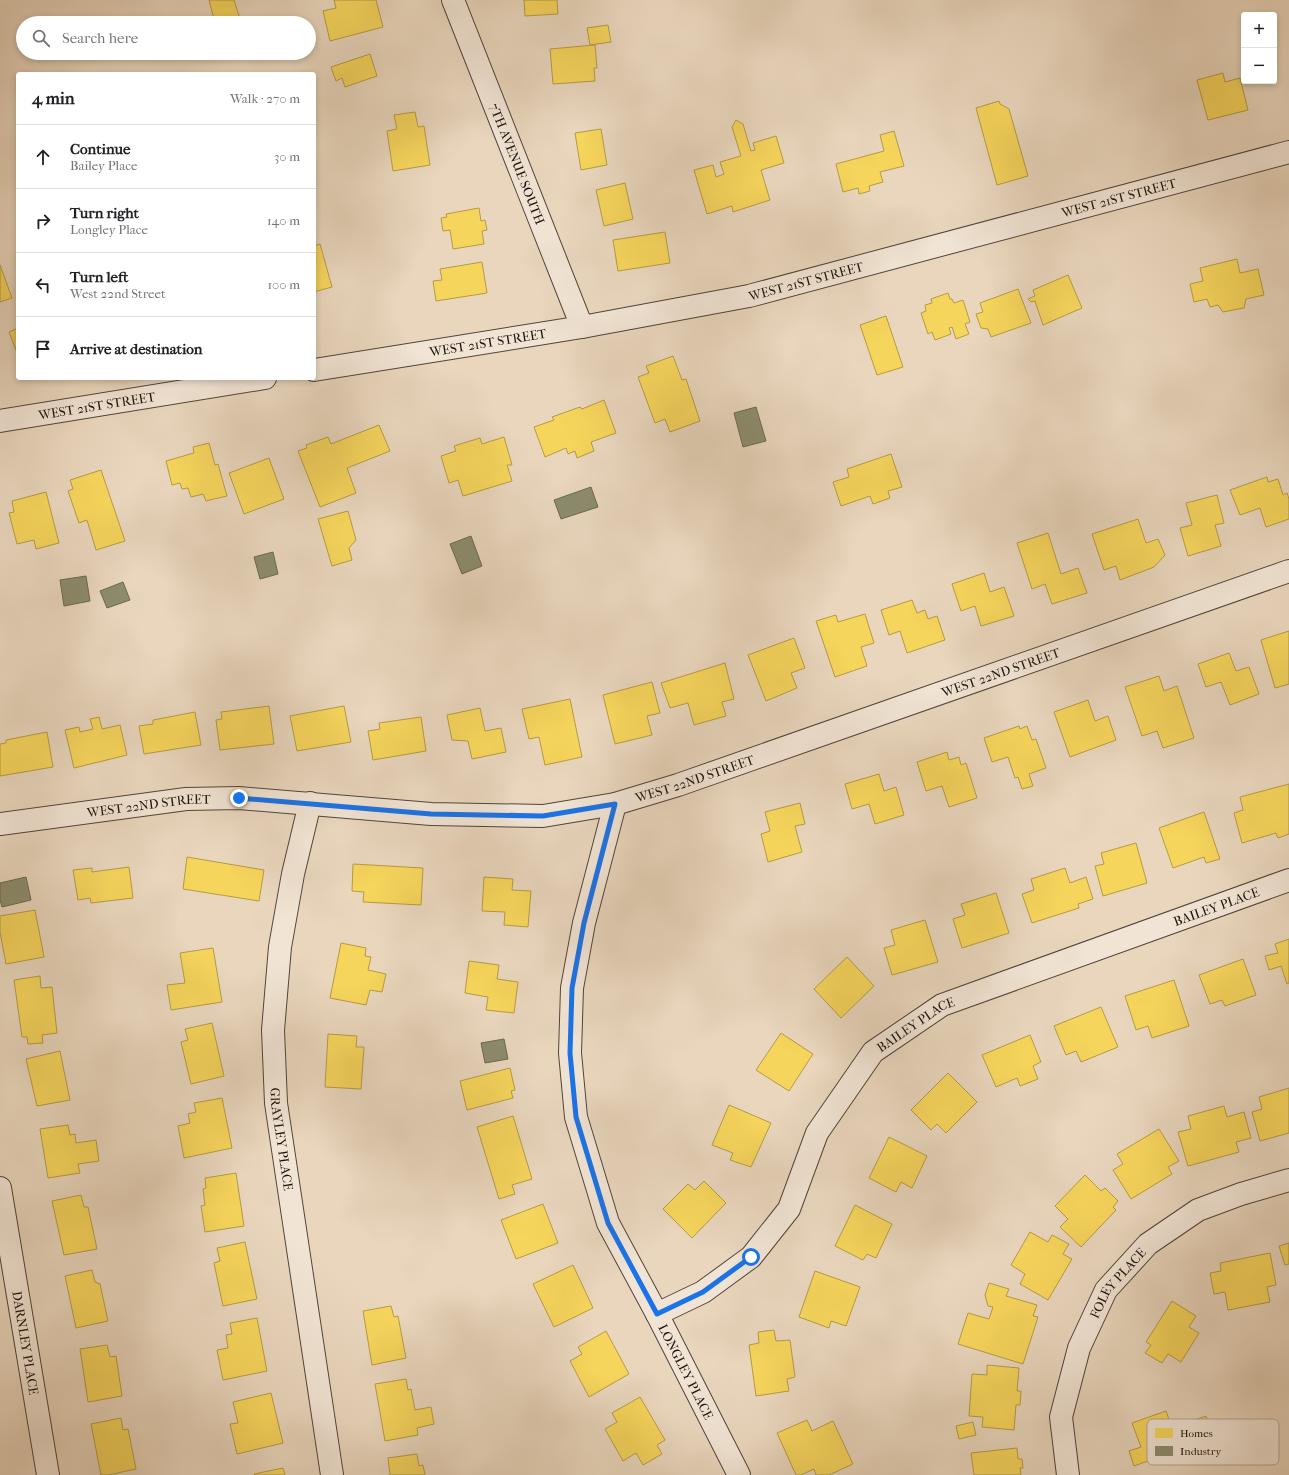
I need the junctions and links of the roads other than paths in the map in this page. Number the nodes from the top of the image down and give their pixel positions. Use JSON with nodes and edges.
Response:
{"nodes":[{"id":1,"x":453,"y":0,"type":"edge"},
{"id":2,"x":1289,"y":152,"type":"edge"},
{"id":3,"x":582,"y":327,"type":"junction"},
{"id":4,"x":316,"y":370,"type":"edge"},
{"id":5,"x":252,"y":380,"type":"edge"},
{"id":6,"x":0,"y":420,"type":"edge"},
{"id":7,"x":1289,"y":571,"type":"edge"},
{"id":8,"x":310,"y":803,"type":"junction"},
{"id":9,"x":615,"y":804,"type":"junction"},
{"id":10,"x":0,"y":824,"type":"edge"},
{"id":11,"x":1289,"y":880,"type":"edge"},
{"id":12,"x":1289,"y":1180,"type":"edge"},
{"id":13,"x":0,"y":1188,"type":"edge"},
{"id":14,"x":657,"y":1314,"type":"junction"},
{"id":15,"x":48,"y":1475,"type":"edge"},
{"id":16,"x":332,"y":1475,"type":"edge"},
{"id":17,"x":739,"y":1475,"type":"edge"},
{"id":18,"x":1068,"y":1475,"type":"edge"}],
"edges":[{"from":1,"to":3,"type":"street","name":"7TH AVENUE SOUTH"},
{"from":2,"to":3,"type":"street","name":"WEST 21ST STREET"},
{"from":3,"to":4,"type":"street","name":"WEST 21ST STREET"},
{"from":5,"to":6,"type":"street","name":"WEST 21ST STREET"},
{"from":7,"to":9,"type":"street","name":"WEST 22ND STREET"},
{"from":8,"to":9,"type":"street","name":"WEST 22ND STREET"},
{"from":8,"to":10,"type":"street","name":"WEST 22ND STREET"},
{"from":8,"to":16,"type":"street","name":"GRAYLEY PLACE"},
{"from":9,"to":14,"type":"street","name":"LONGLEY PLACE"},
{"from":11,"to":14,"type":"street","name":"BAILEY PLACE"},
{"from":12,"to":18,"type":"street","name":"FOLEY PLACE"},
{"from":13,"to":15,"type":"street","name":"DARNLEY PLACE"},
{"from":14,"to":17,"type":"street","name":"LONGLEY PLACE"}]}
